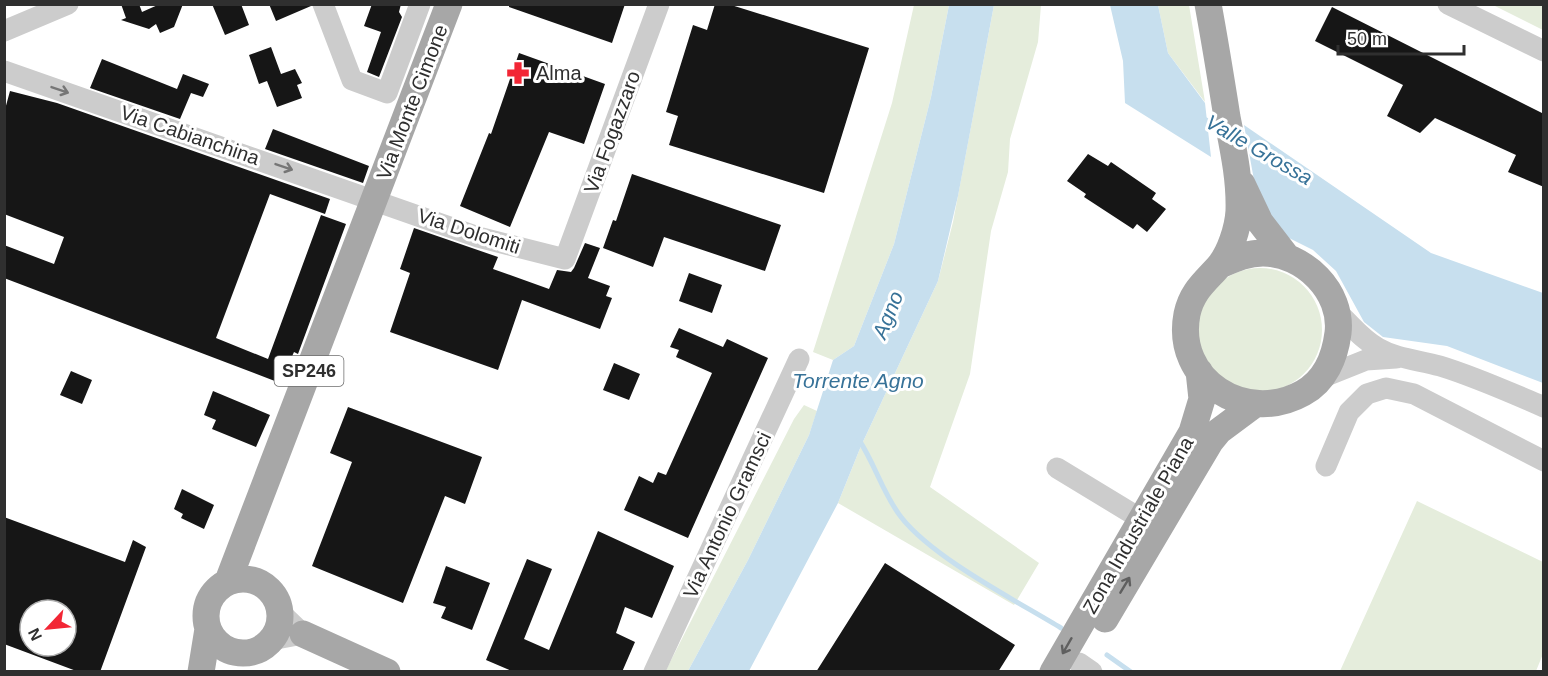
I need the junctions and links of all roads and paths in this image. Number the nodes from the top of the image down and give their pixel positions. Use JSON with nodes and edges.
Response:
{"nodes":[{"id":1,"x":68,"y":4,"type":"edge"},
{"id":2,"x":323,"y":4,"type":"edge"},
{"id":3,"x":420,"y":4,"type":"edge"},
{"id":4,"x":659,"y":4,"type":"edge"},
{"id":5,"x":1208,"y":4,"type":"edge"},
{"id":6,"x":1448,"y":4,"type":"edge"},
{"id":7,"x":448,"y":6,"type":"edge"},
{"id":8,"x":4,"y":31,"type":"edge"},
{"id":9,"x":1544,"y":51,"type":"edge"},
{"id":10,"x":4,"y":71,"type":"edge"},
{"id":11,"x":1237,"y":172,"type":"junction"},
{"id":12,"x":375,"y":199,"type":"junction"},
{"id":13,"x":1287,"y":257,"type":"junction"},
{"id":14,"x":565,"y":259,"type":"joint"},
{"id":15,"x":1220,"y":265,"type":"junction"},
{"id":16,"x":1336,"y":311,"type":"junction"},
{"id":17,"x":1400,"y":357,"type":"junction"},
{"id":18,"x":799,"y":359,"type":"dead end"},
{"id":19,"x":1199,"y":371,"type":"junction"},
{"id":20,"x":1321,"y":378,"type":"junction"},
{"id":21,"x":1254,"y":405,"type":"junction"},
{"id":22,"x":1544,"y":407,"type":"edge"},
{"id":23,"x":1544,"y":461,"type":"edge"},
{"id":24,"x":1326,"y":466,"type":"dead end"},
{"id":25,"x":1057,"y":468,"type":"dead end"},
{"id":26,"x":1142,"y":519,"type":"junction"},
{"id":27,"x":241,"y":581,"type":"junction"},
{"id":28,"x":280,"y":612,"type":"junction"},
{"id":29,"x":208,"y":629,"type":"junction"},
{"id":30,"x":303,"y":634,"type":"junction"},
{"id":31,"x":271,"y":640,"type":"junction"},
{"id":32,"x":235,"y":652,"type":"junction"},
{"id":33,"x":203,"y":667,"type":"edge"},
{"id":34,"x":1082,"y":669,"type":"edge"},
{"id":35,"x":387,"y":672,"type":"edge"},
{"id":36,"x":654,"y":672,"type":"edge"},
{"id":37,"x":1053,"y":672,"type":"edge"}],
"edges":[{"from":1,"to":8,"type":"street"},
{"from":2,"to":3,"type":"street"},
{"from":4,"to":14,"type":"street","name":"Via Fogazzaro"},
{"from":5,"to":11,"type":"main road"},
{"from":6,"to":9,"type":"street"},
{"from":7,"to":12,"type":"main road","name":"Via Monte Cimone","number":"SP246"},
{"from":10,"to":12,"type":"street","name":"Via Cabianchina","one_way":true},
{"from":11,"to":13,"type":"main road"},
{"from":11,"to":15,"type":"main road"},
{"from":12,"to":14,"type":"street","name":"Via Dolomiti"},
{"from":12,"to":27,"type":"main road","number":"SP246"},
{"from":13,"to":15,"type":"main road","name":"Zona Industriale Piana"},
{"from":13,"to":16,"type":"main road","name":"Zona Industriale Piana"},
{"from":15,"to":19,"type":"main road","name":"Zona Industriale Piana"},
{"from":16,"to":17,"type":"street"},
{"from":16,"to":20,"type":"main road","name":"Zona Industriale Piana"},
{"from":17,"to":20,"type":"street"},
{"from":17,"to":22,"type":"street"},
{"from":18,"to":36,"type":"street","name":"Via Antonio Gramsci"},
{"from":19,"to":21,"type":"main road","name":"Zona Industriale Piana"},
{"from":19,"to":26,"type":"main road","name":"Zona Industriale Piana"},
{"from":20,"to":21,"type":"main road","name":"Zona Industriale Piana"},
{"from":34,"to":21,"type":"main road","name":"Zona Industriale Piana","one_way":true},
{"from":23,"to":24,"type":"street"},
{"from":25,"to":26,"type":"street"},
{"from":26,"to":37,"type":"main road","name":"Zona Industriale Piana","one_way":true},
{"from":27,"to":28,"type":"main road"},
{"from":27,"to":29,"type":"main road"},
{"from":28,"to":30,"type":"street"},
{"from":28,"to":31,"type":"main road"},
{"from":29,"to":32,"type":"main road"},
{"from":29,"to":33,"type":"main road"},
{"from":30,"to":31,"type":"street"},
{"from":30,"to":35,"type":"main road"},
{"from":31,"to":32,"type":"main road"},
{"from":32,"to":33,"type":"main road"}]}
